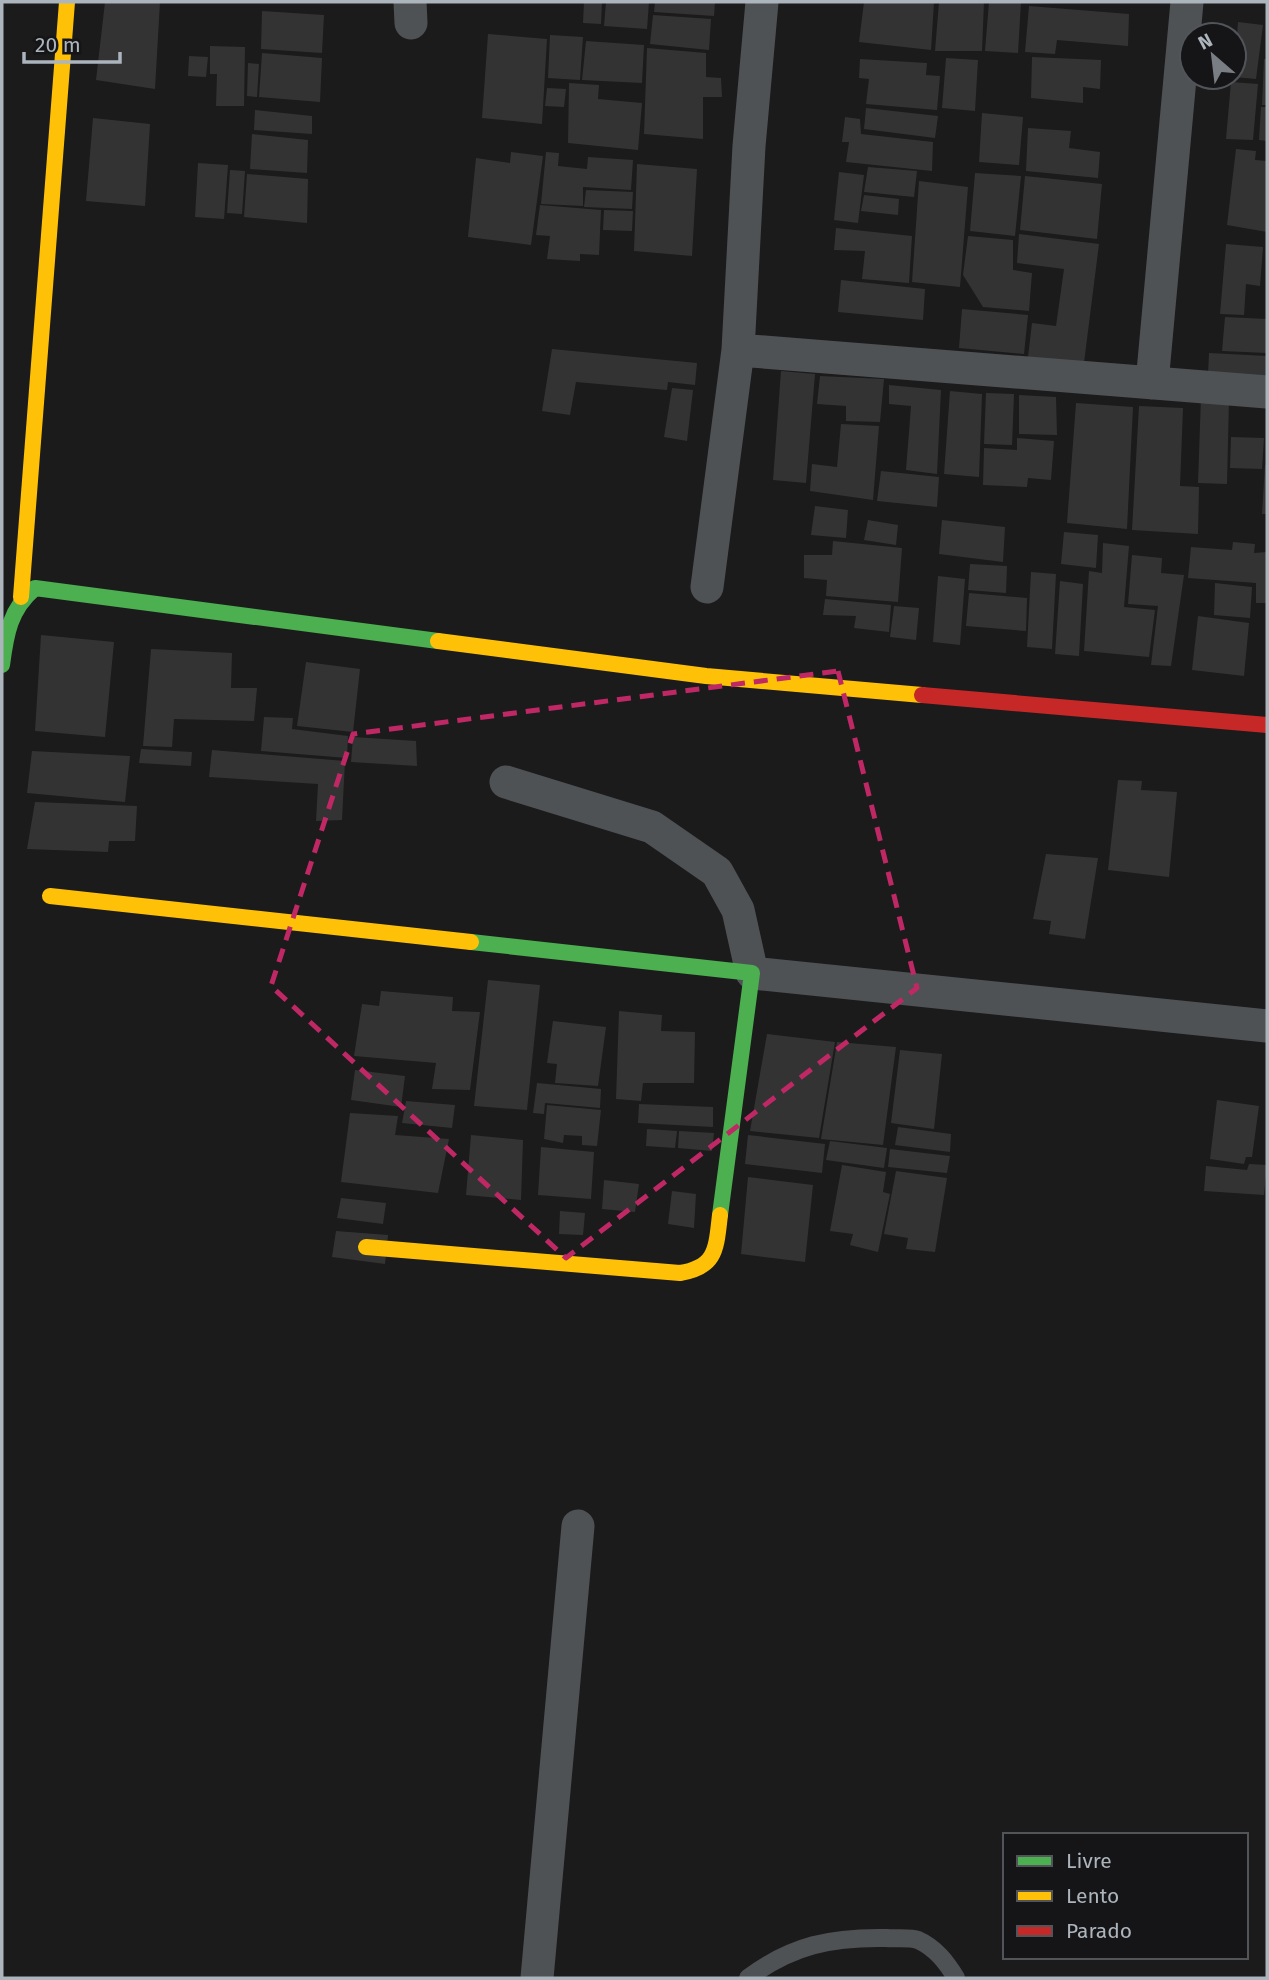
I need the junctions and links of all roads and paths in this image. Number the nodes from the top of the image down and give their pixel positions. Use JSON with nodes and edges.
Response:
{"nodes":[{"id":1,"x":67,"y":2,"type":"edge"},
{"id":2,"x":762,"y":2,"type":"edge"},
{"id":3,"x":1187,"y":2,"type":"edge"},
{"id":4,"x":738,"y":350,"type":"junction"},
{"id":5,"x":1152,"y":383,"type":"junction"},
{"id":6,"x":1267,"y":392,"type":"edge"},
{"id":7,"x":707,"y":587,"type":"dead end"},
{"id":8,"x":22,"y":597,"type":"junction"},
{"id":9,"x":2,"y":665,"type":"edge"},
{"id":10,"x":1267,"y":725,"type":"edge"},
{"id":11,"x":506,"y":782,"type":"dead end"},
{"id":12,"x":50,"y":896,"type":"dead end"},
{"id":13,"x":752,"y":973,"type":"junction"},
{"id":14,"x":1267,"y":1027,"type":"edge"},
{"id":15,"x":366,"y":1247,"type":"dead end"},
{"id":16,"x":578,"y":1526,"type":"dead end"},
{"id":17,"x":537,"y":1978,"type":"edge"},
{"id":18,"x":748,"y":1978,"type":"edge"},
{"id":19,"x":956,"y":1978,"type":"edge"}],
"edges":[{"from":1,"to":8,"type":"street"},
{"from":2,"to":4,"type":"street"},
{"from":3,"to":5,"type":"street"},
{"from":4,"to":5,"type":"street"},
{"from":4,"to":7,"type":"street"},
{"from":5,"to":6,"type":"street"},
{"from":8,"to":9,"type":"street"},
{"from":8,"to":10,"type":"street"},
{"from":11,"to":13,"type":"street"},
{"from":12,"to":13,"type":"street"},
{"from":13,"to":14,"type":"street"},
{"from":13,"to":15,"type":"street"},
{"from":16,"to":17,"type":"street"},
{"from":18,"to":19,"type":"lane"}]}
